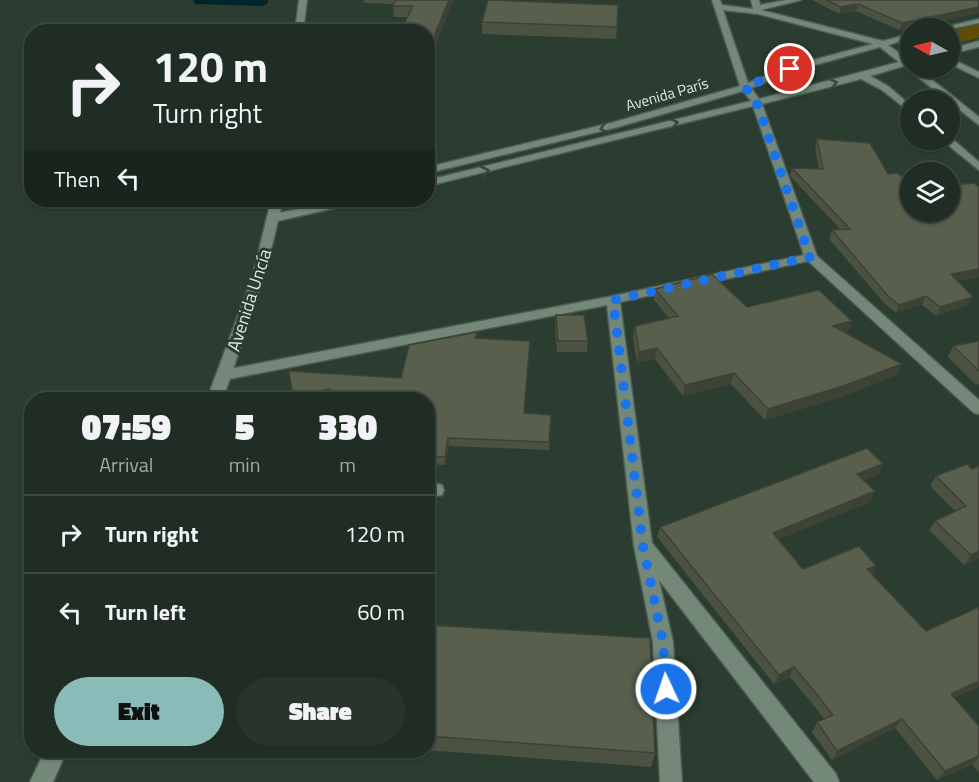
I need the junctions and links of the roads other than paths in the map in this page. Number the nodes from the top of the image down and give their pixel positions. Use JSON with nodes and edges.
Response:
{"nodes":[{"id":1,"x":303,"y":0,"type":"edge"},
{"id":2,"x":797,"y":0,"type":"edge"},
{"id":3,"x":717,"y":4,"type":"edge"},
{"id":4,"x":757,"y":7,"type":"edge"},
{"id":5,"x":979,"y":21,"type":"edge"},
{"id":6,"x":300,"y":24,"type":"edge"},
{"id":7,"x":960,"y":25,"type":"edge"},
{"id":8,"x":900,"y":38,"type":"edge"},
{"id":9,"x":880,"y":43,"type":"junction"},
{"id":10,"x":979,"y":45,"type":"edge"},
{"id":11,"x":960,"y":50,"type":"edge"},
{"id":12,"x":900,"y":57,"type":"edge"},
{"id":13,"x":900,"y":64,"type":"edge"},
{"id":14,"x":960,"y":66,"type":"edge"},
{"id":15,"x":979,"y":75,"type":"edge"},
{"id":16,"x":862,"y":76,"type":"junction"},
{"id":17,"x":926,"y":78,"type":"edge"},
{"id":18,"x":745,"y":87,"type":"junction"},
{"id":19,"x":756,"y":101,"type":"junction"},
{"id":20,"x":900,"y":101,"type":"edge"},
{"id":21,"x":979,"y":122,"type":"edge"},
{"id":22,"x":959,"y":150,"type":"edge"},
{"id":23,"x":979,"y":166,"type":"edge"},
{"id":24,"x":435,"y":168,"type":"edge"},
{"id":25,"x":435,"y":181,"type":"edge"},
{"id":26,"x":276,"y":208,"type":"edge"},
{"id":27,"x":810,"y":257,"type":"junction"},
{"id":28,"x":613,"y":300,"type":"junction"},
{"id":29,"x":224,"y":375,"type":"junction"},
{"id":30,"x":218,"y":392,"type":"edge"},
{"id":31,"x":979,"y":410,"type":"edge"},
{"id":32,"x":643,"y":546,"type":"junction"},
{"id":33,"x":52,"y":758,"type":"edge"},
{"id":34,"x":41,"y":782,"type":"edge"},
{"id":35,"x":671,"y":782,"type":"edge"},
{"id":36,"x":828,"y":782,"type":"edge"}],
"edges":[{"from":1,"to":6,"type":"street"},
{"from":2,"to":4,"type":"street"},
{"from":3,"to":4,"type":"street"},
{"from":3,"to":18,"type":"street"},
{"from":4,"to":9,"type":"street"},
{"from":5,"to":7,"type":"street"},
{"from":8,"to":9,"type":"street","name":"Avenida París"},
{"from":9,"to":12,"type":"street"},
{"from":9,"to":18,"type":"street","name":"Avenida París"},
{"from":10,"to":11,"type":"street"},
{"from":13,"to":16,"type":"street","name":"Avenida París"},
{"from":14,"to":15,"type":"street"},
{"from":19,"to":16,"type":"street","name":"Avenida París","one_way":true},
{"from":16,"to":20,"type":"street"},
{"from":17,"to":21,"type":"street"},
{"from":18,"to":19,"type":"street"},
{"from":18,"to":24,"type":"street","name":"Avenida París","one_way":true},
{"from":25,"to":19,"type":"street","name":"Avenida París","one_way":true},
{"from":19,"to":27,"type":"street"},
{"from":22,"to":23,"type":"street"},
{"from":26,"to":29,"type":"street","name":"Avenida Uncía"},
{"from":27,"to":28,"type":"street"},
{"from":27,"to":31,"type":"street"},
{"from":28,"to":29,"type":"street"},
{"from":28,"to":32,"type":"street"},
{"from":29,"to":30,"type":"street","name":"Avenida Uncía"},
{"from":32,"to":35,"type":"street"},
{"from":32,"to":36,"type":"street"},
{"from":33,"to":34,"type":"street"}]}
